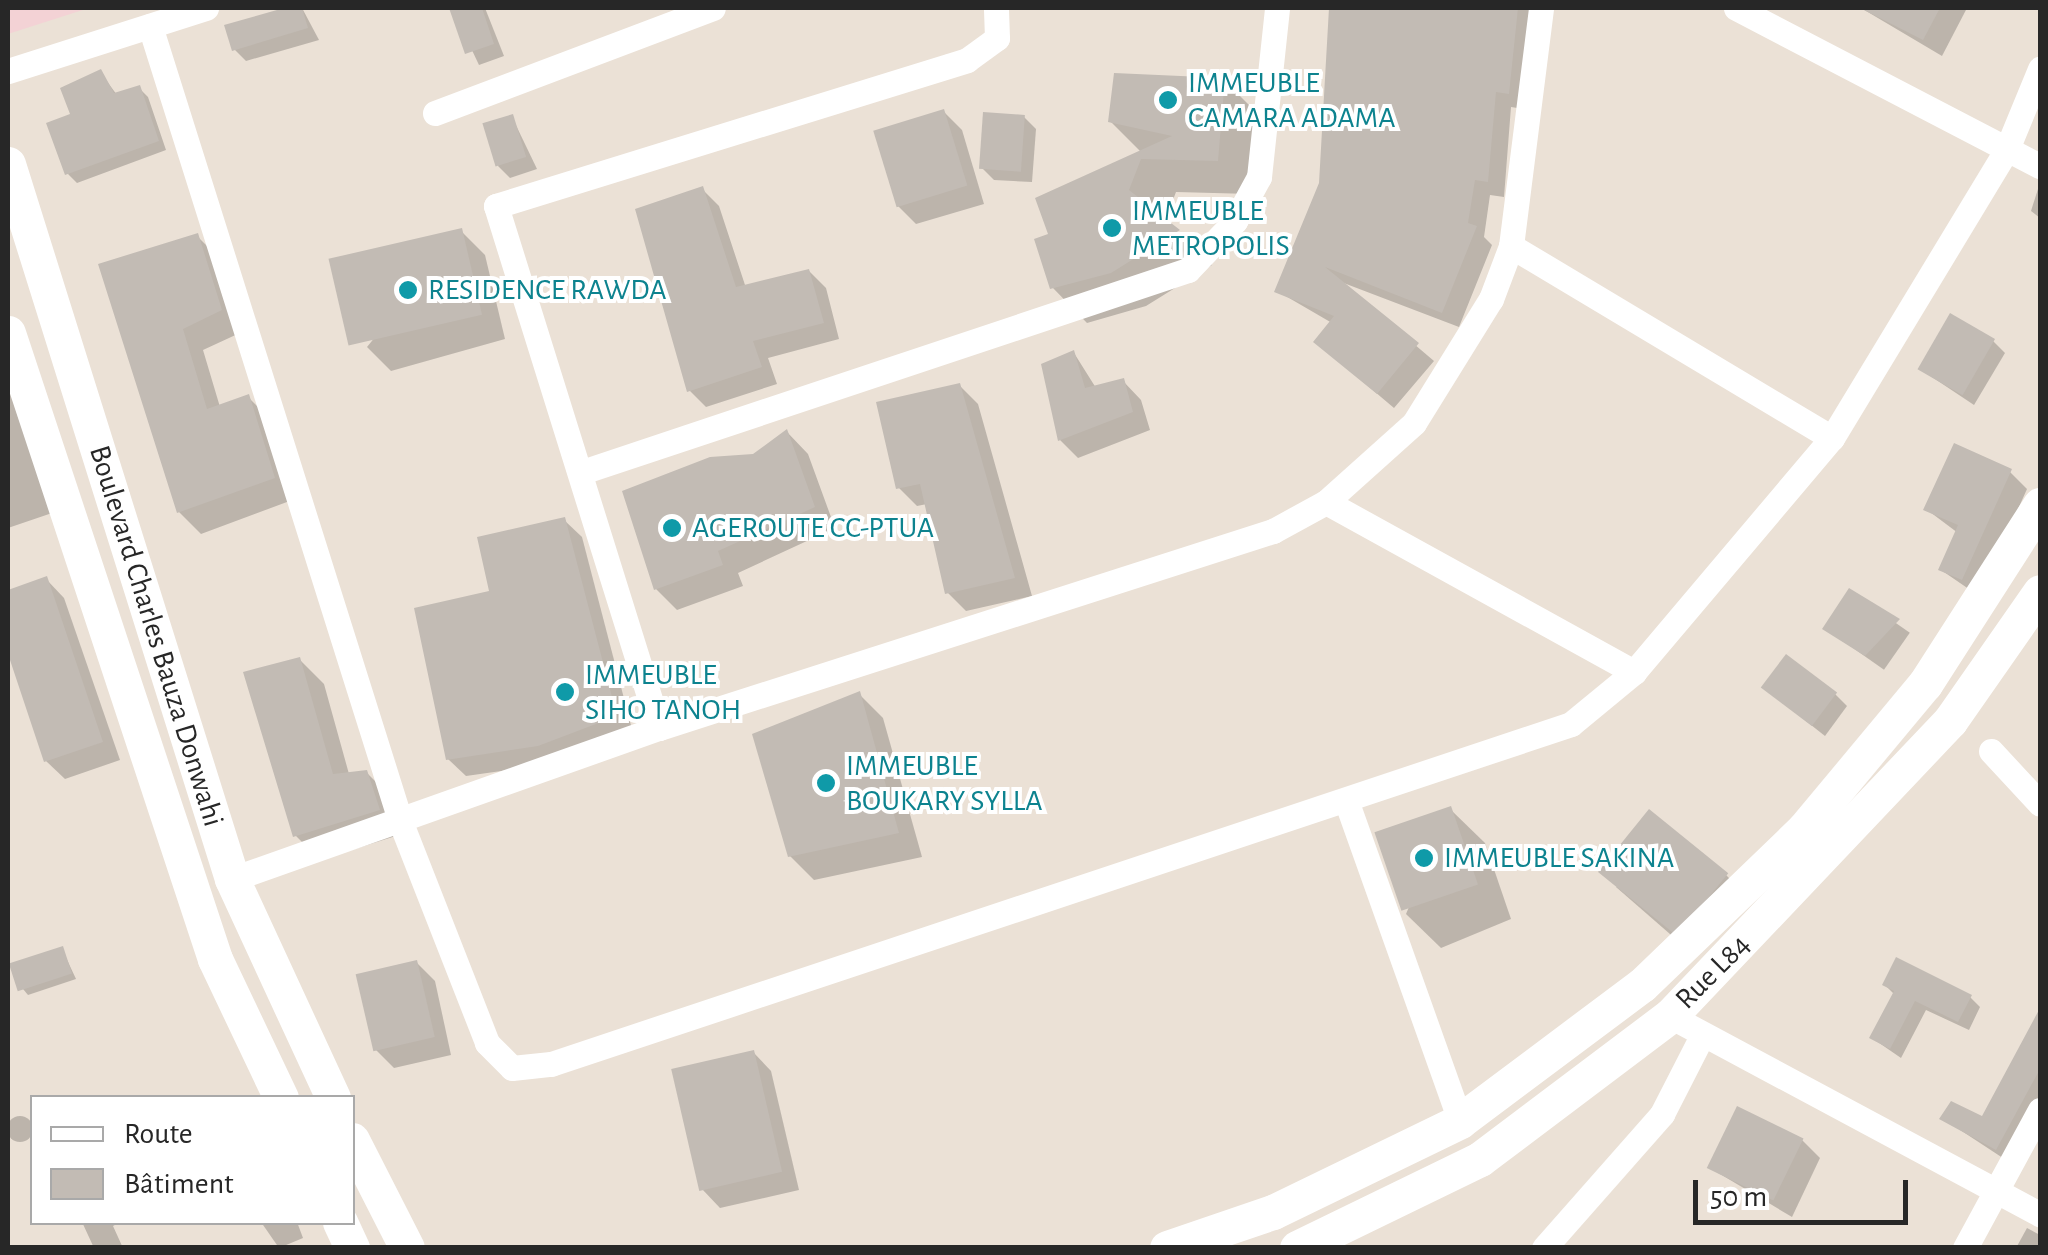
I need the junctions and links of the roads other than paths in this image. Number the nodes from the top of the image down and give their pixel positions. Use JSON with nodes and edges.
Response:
{"nodes":[{"id":1,"x":206,"y":8,"type":"edge"},
{"id":2,"x":713,"y":8,"type":"edge"},
{"id":3,"x":996,"y":8,"type":"edge"},
{"id":4,"x":1276,"y":8,"type":"edge"},
{"id":5,"x":1541,"y":8,"type":"edge"},
{"id":6,"x":1736,"y":8,"type":"edge"},
{"id":7,"x":150,"y":26,"type":"junction"},
{"id":8,"x":2040,"y":69,"type":"edge"},
{"id":9,"x":8,"y":71,"type":"edge"},
{"id":10,"x":435,"y":113,"type":"dead end"},
{"id":11,"x":2007,"y":148,"type":"junction"},
{"id":12,"x":8,"y":164,"type":"edge"},
{"id":13,"x":2040,"y":166,"type":"edge"},
{"id":14,"x":1510,"y":246,"type":"junction"},
{"id":15,"x":8,"y":333,"type":"edge"},
{"id":16,"x":1832,"y":438,"type":"junction"},
{"id":17,"x":582,"y":472,"type":"junction"},
{"id":18,"x":1326,"y":502,"type":"junction"},
{"id":19,"x":2040,"y":504,"type":"edge"},
{"id":20,"x":2040,"y":592,"type":"edge"},
{"id":21,"x":1634,"y":672,"type":"junction"},
{"id":22,"x":659,"y":728,"type":"junction"},
{"id":23,"x":1991,"y":751,"type":"dead end"},
{"id":24,"x":1346,"y":803,"type":"junction"},
{"id":25,"x":2040,"y":804,"type":"edge"},
{"id":26,"x":401,"y":823,"type":"junction"},
{"id":27,"x":232,"y":879,"type":"junction"},
{"id":28,"x":1670,"y":1016,"type":"junction"},
{"id":29,"x":1702,"y":1036,"type":"junction"},
{"id":30,"x":280,"y":1095,"type":"edge"},
{"id":31,"x":332,"y":1095,"type":"edge"},
{"id":32,"x":2040,"y":1110,"type":"edge"},
{"id":33,"x":1460,"y":1121,"type":"junction"},
{"id":34,"x":355,"y":1146,"type":"edge"},
{"id":35,"x":1995,"y":1190,"type":"junction"},
{"id":36,"x":2040,"y":1214,"type":"edge"},
{"id":37,"x":341,"y":1225,"type":"edge"},
{"id":38,"x":352,"y":1248,"type":"edge"},
{"id":39,"x":407,"y":1248,"type":"edge"},
{"id":40,"x":1167,"y":1248,"type":"edge"},
{"id":41,"x":1297,"y":1248,"type":"edge"},
{"id":42,"x":1544,"y":1248,"type":"edge"},
{"id":43,"x":1965,"y":1248,"type":"edge"}],
"edges":[{"from":1,"to":7,"type":"street"},
{"from":2,"to":10,"type":"street"},
{"from":3,"to":17,"type":"street"},
{"from":4,"to":17,"type":"street"},
{"from":5,"to":14,"type":"street"},
{"from":6,"to":11,"type":"street"},
{"from":7,"to":9,"type":"street"},
{"from":7,"to":26,"type":"street"},
{"from":8,"to":11,"type":"street"},
{"from":11,"to":13,"type":"street"},
{"from":11,"to":16,"type":"street"},
{"from":12,"to":27,"type":"main road","name":"Boulevard Charles Bauza Donwahi"},
{"from":14,"to":16,"type":"street"},
{"from":14,"to":18,"type":"street"},
{"from":15,"to":30,"type":"main road","name":"Boulevard Charles Bauza Donwahi"},
{"from":16,"to":21,"type":"street"},
{"from":17,"to":22,"type":"street"},
{"from":18,"to":21,"type":"street"},
{"from":18,"to":22,"type":"street"},
{"from":19,"to":33,"type":"main road"},
{"from":20,"to":28,"type":"main road","name":"Rue L84"},
{"from":21,"to":24,"type":"street"},
{"from":22,"to":26,"type":"street"},
{"from":23,"to":25,"type":"street"},
{"from":24,"to":26,"type":"street"},
{"from":24,"to":33,"type":"street"},
{"from":26,"to":27,"type":"street"},
{"from":27,"to":31,"type":"main road","name":"Boulevard Charles Bauza Donwahi"},
{"from":28,"to":29,"type":"street"},
{"from":28,"to":41,"type":"main road","name":"Rue L84"},
{"from":29,"to":35,"type":"street"},
{"from":29,"to":42,"type":"street"},
{"from":32,"to":35,"type":"street"},
{"from":33,"to":40,"type":"main road"},
{"from":34,"to":39,"type":"main road"},
{"from":35,"to":36,"type":"street"},
{"from":35,"to":43,"type":"street"},
{"from":37,"to":38,"type":"main road"}]}
